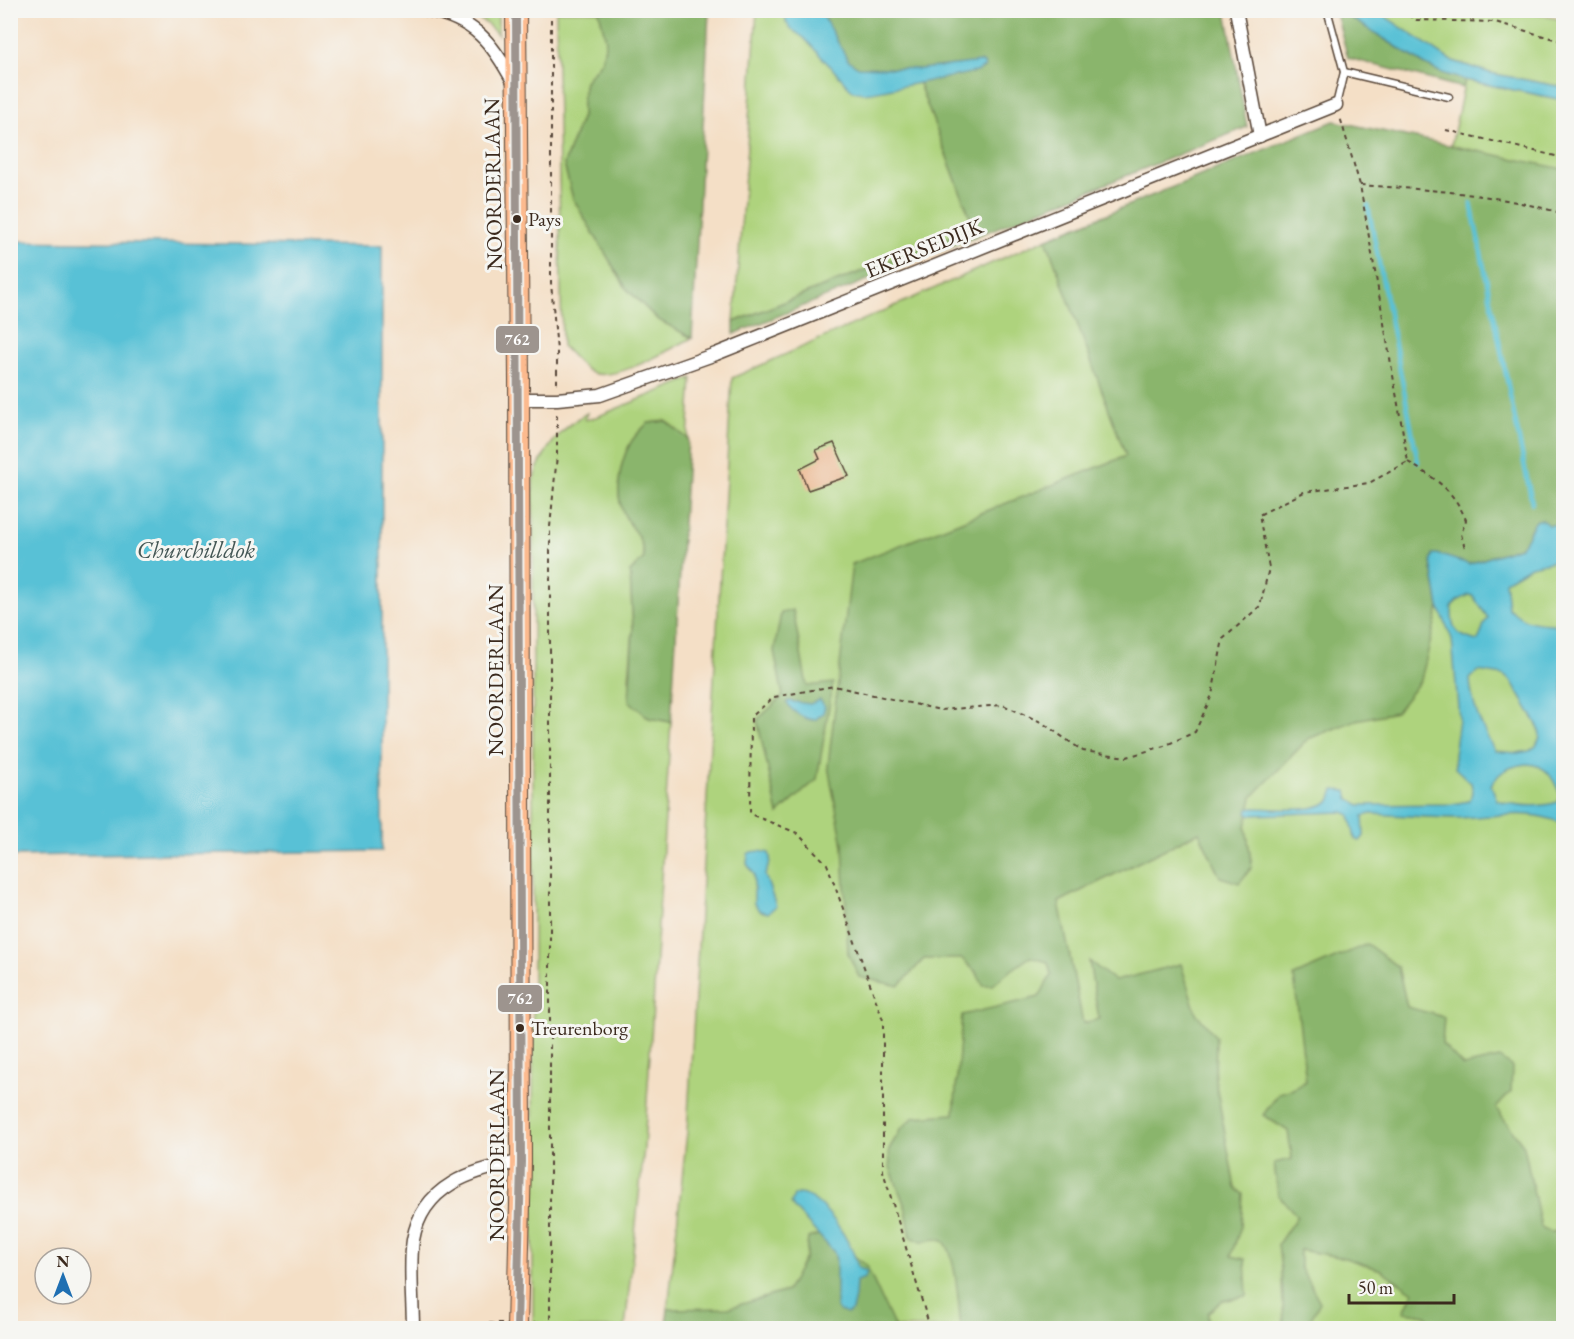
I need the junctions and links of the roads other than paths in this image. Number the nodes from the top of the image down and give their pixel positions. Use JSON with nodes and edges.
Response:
{"nodes":[{"id":1,"x":427,"y":10,"type":"edge"},
{"id":2,"x":516,"y":10,"type":"edge"},
{"id":3,"x":1236,"y":10,"type":"edge"},
{"id":4,"x":1325,"y":10,"type":"edge"},
{"id":5,"x":1344,"y":72,"type":"junction"},
{"id":6,"x":516,"y":86,"type":"junction"},
{"id":7,"x":1449,"y":97,"type":"dead end"},
{"id":8,"x":1336,"y":105,"type":"joint"},
{"id":9,"x":1260,"y":136,"type":"junction"},
{"id":10,"x":519,"y":399,"type":"junction"},
{"id":11,"x":521,"y":1162,"type":"junction"},
{"id":12,"x":517,"y":1326,"type":"edge"},
{"id":13,"x":413,"y":1327,"type":"edge"}],
"edges":[{"from":1,"to":6,"type":"street"},
{"from":2,"to":6,"type":"main road","name":"NOORDERLAAN"},
{"from":3,"to":9,"type":"street"},
{"from":4,"to":5,"type":"lane"},
{"from":5,"to":7,"type":"lane"},
{"from":5,"to":8,"type":"lane"},
{"from":6,"to":10,"type":"main road","name":"NOORDERLAAN"},
{"from":8,"to":9,"type":"street","name":"EKERSEDIJK"},
{"from":9,"to":10,"type":"street","name":"EKERSEDIJK"},
{"from":10,"to":11,"type":"main road","name":"NOORDERLAAN"},
{"from":11,"to":12,"type":"main road","name":"NOORDERLAAN"},
{"from":11,"to":13,"type":"street"}]}
